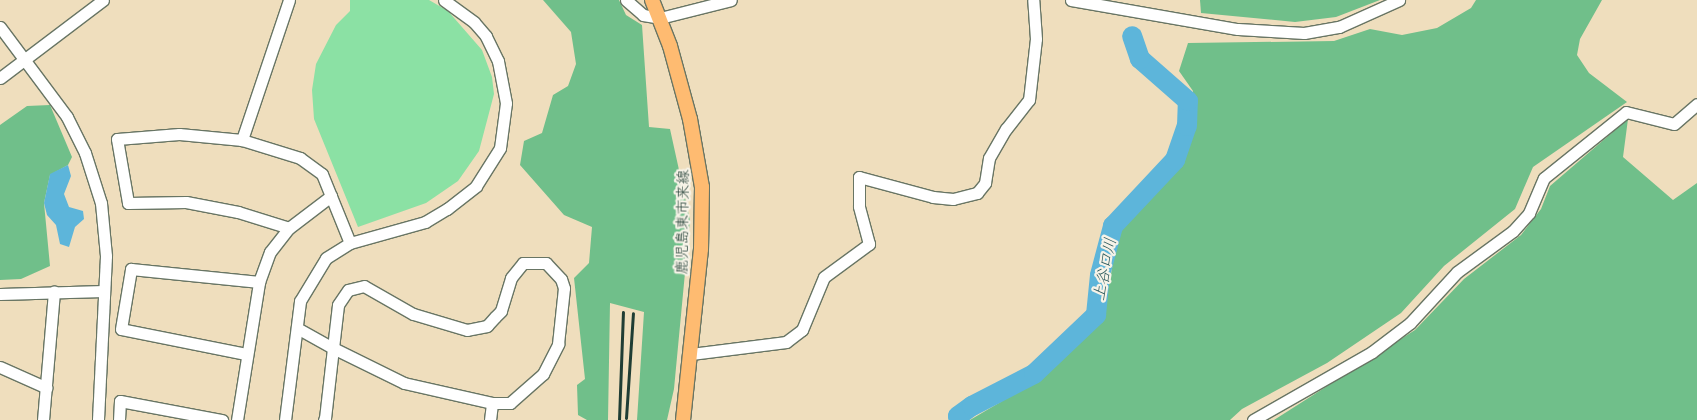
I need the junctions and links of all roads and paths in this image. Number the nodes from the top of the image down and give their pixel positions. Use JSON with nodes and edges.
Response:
{"nodes":[{"id":1,"x":103,"y":0,"type":"edge"},
{"id":2,"x":289,"y":0,"type":"edge"},
{"id":3,"x":444,"y":0,"type":"edge"},
{"id":4,"x":626,"y":0,"type":"edge"},
{"id":5,"x":652,"y":0,"type":"edge"},
{"id":6,"x":730,"y":0,"type":"edge"},
{"id":7,"x":1034,"y":0,"type":"edge"},
{"id":8,"x":1071,"y":0,"type":"edge"},
{"id":9,"x":1399,"y":0,"type":"edge"},
{"id":10,"x":660,"y":18,"type":"junction"},
{"id":11,"x":0,"y":27,"type":"edge"},
{"id":12,"x":25,"y":60,"type":"junction"},
{"id":13,"x":0,"y":78,"type":"edge"},
{"id":14,"x":1697,"y":104,"type":"edge"},
{"id":15,"x":242,"y":140,"type":"junction"},
{"id":16,"x":331,"y":196,"type":"junction"},
{"id":17,"x":289,"y":228,"type":"junction"},
{"id":18,"x":350,"y":243,"type":"junction"},
{"id":19,"x":259,"y":282,"type":"junction"},
{"id":20,"x":54,"y":291,"type":"junction"},
{"id":21,"x":104,"y":291,"type":"junction"},
{"id":22,"x":0,"y":294,"type":"edge"},
{"id":23,"x":297,"y":328,"type":"junction"},
{"id":24,"x":333,"y":348,"type":"junction"},
{"id":25,"x":246,"y":354,"type":"junction"},
{"id":26,"x":692,"y":354,"type":"junction"},
{"id":27,"x":0,"y":367,"type":"edge"},
{"id":28,"x":47,"y":388,"type":"junction"},
{"id":29,"x":492,"y":403,"type":"junction"},
{"id":30,"x":326,"y":419,"type":"edge"},
{"id":31,"x":43,"y":420,"type":"edge"},
{"id":32,"x":98,"y":420,"type":"edge"},
{"id":33,"x":119,"y":420,"type":"edge"},
{"id":34,"x":222,"y":420,"type":"edge"},
{"id":35,"x":237,"y":420,"type":"edge"},
{"id":36,"x":285,"y":420,"type":"edge"},
{"id":37,"x":490,"y":420,"type":"edge"},
{"id":38,"x":683,"y":420,"type":"edge"},
{"id":39,"x":1253,"y":420,"type":"edge"}],
"edges":[{"from":1,"to":12,"type":"street"},
{"from":2,"to":15,"type":"street"},
{"from":3,"to":18,"type":"street"},
{"from":4,"to":10,"type":"street"},
{"from":5,"to":10,"type":"main road","name":"鹿児島東市来線"},
{"from":6,"to":10,"type":"street"},
{"from":7,"to":26,"type":"street"},
{"from":8,"to":9,"type":"street"},
{"from":10,"to":26,"type":"main road","name":"鹿児島東市来線"},
{"from":11,"to":12,"type":"street"},
{"from":12,"to":13,"type":"street"},
{"from":12,"to":21,"type":"street"},
{"from":14,"to":39,"type":"street"},
{"from":15,"to":16,"type":"street"},
{"from":15,"to":17,"type":"street"},
{"from":16,"to":17,"type":"street"},
{"from":16,"to":18,"type":"street"},
{"from":17,"to":19,"type":"street"},
{"from":18,"to":23,"type":"street"},
{"from":19,"to":25,"type":"street"},
{"from":19,"to":25,"type":"street"},
{"from":20,"to":21,"type":"street"},
{"from":20,"to":22,"type":"street"},
{"from":20,"to":28,"type":"street"},
{"from":21,"to":32,"type":"street"},
{"from":23,"to":24,"type":"street"},
{"from":23,"to":36,"type":"street"},
{"from":24,"to":29,"type":"street"},
{"from":24,"to":29,"type":"street"},
{"from":24,"to":30,"type":"street"},
{"from":25,"to":35,"type":"street"},
{"from":26,"to":38,"type":"main road","name":"鹿児島東市来線"},
{"from":27,"to":28,"type":"street"},
{"from":28,"to":31,"type":"street"},
{"from":29,"to":37,"type":"street"},
{"from":33,"to":34,"type":"street"}]}
